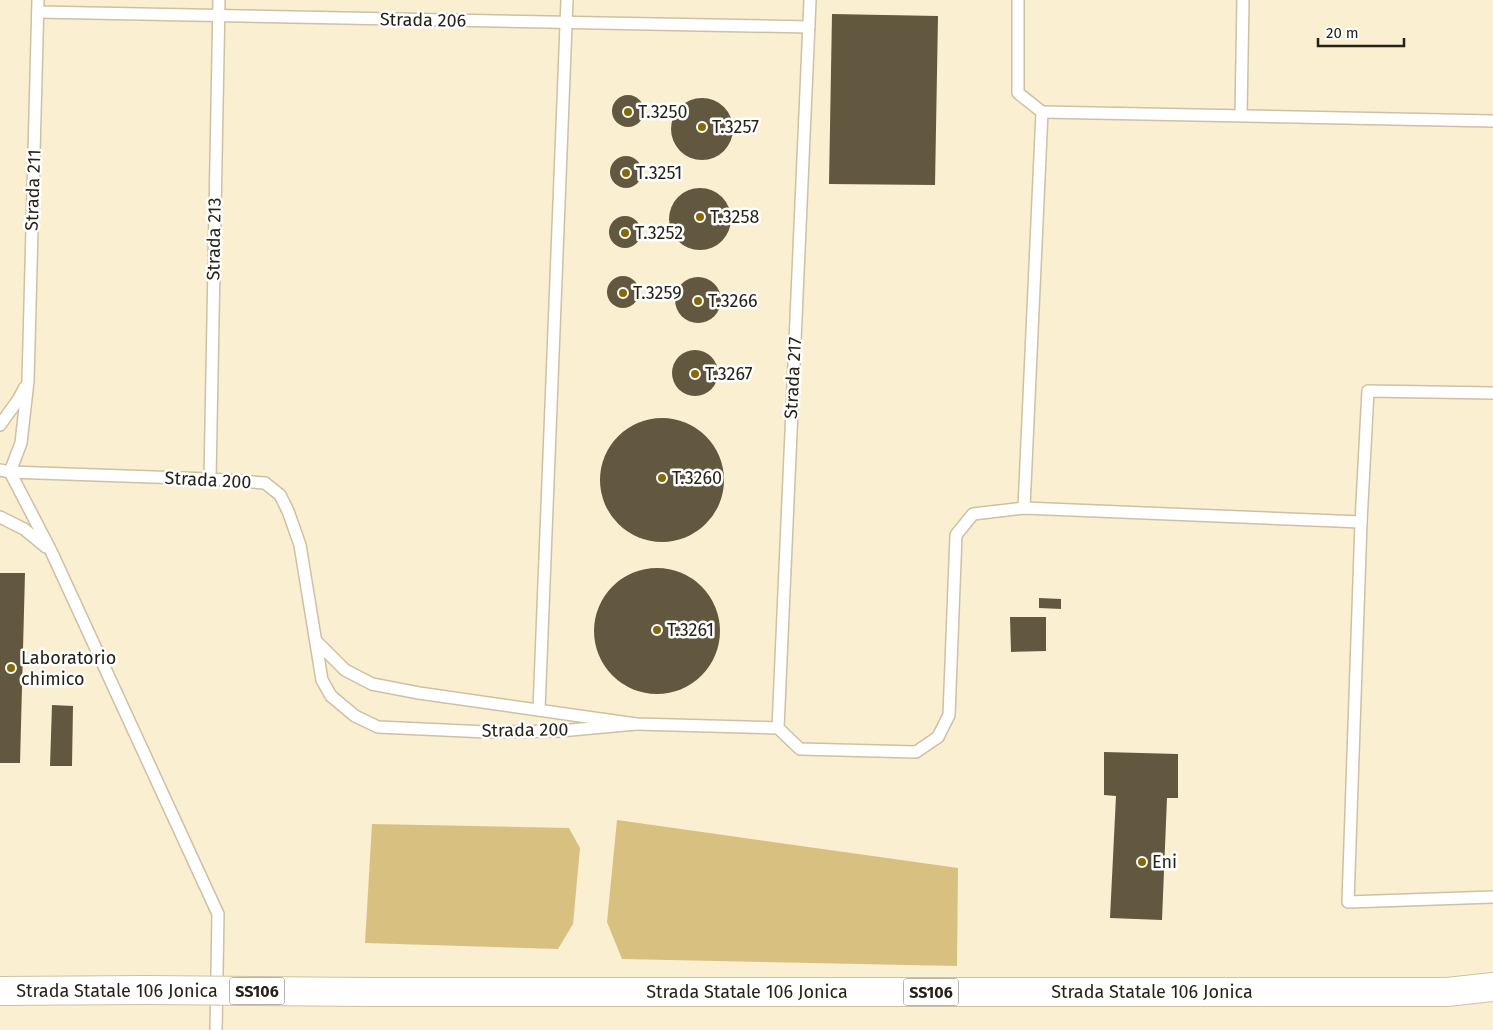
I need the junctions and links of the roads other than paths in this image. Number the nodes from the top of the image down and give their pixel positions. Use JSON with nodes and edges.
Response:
{"nodes":[{"id":1,"x":38,"y":0,"type":"edge"},
{"id":2,"x":219,"y":0,"type":"edge"},
{"id":3,"x":567,"y":0,"type":"edge"},
{"id":4,"x":810,"y":0,"type":"edge"},
{"id":5,"x":1018,"y":0,"type":"edge"},
{"id":6,"x":1243,"y":0,"type":"edge"},
{"id":7,"x":38,"y":12,"type":"junction"},
{"id":8,"x":218,"y":16,"type":"junction"},
{"id":9,"x":566,"y":22,"type":"junction"},
{"id":10,"x":809,"y":27,"type":"junction"},
{"id":11,"x":1042,"y":112,"type":"junction"},
{"id":12,"x":1242,"y":115,"type":"junction"},
{"id":13,"x":1493,"y":120,"type":"edge"},
{"id":14,"x":28,"y":381,"type":"junction"},
{"id":15,"x":1493,"y":393,"type":"edge"},
{"id":16,"x":0,"y":425,"type":"edge"},
{"id":17,"x":3,"y":473,"type":"edge"},
{"id":18,"x":210,"y":479,"type":"junction"},
{"id":19,"x":1024,"y":508,"type":"junction"},
{"id":20,"x":0,"y":517,"type":"edge"},
{"id":21,"x":1361,"y":522,"type":"junction"},
{"id":22,"x":51,"y":551,"type":"junction"},
{"id":23,"x":316,"y":641,"type":"junction"},
{"id":24,"x":539,"y":710,"type":"junction"},
{"id":25,"x":636,"y":724,"type":"junction"},
{"id":26,"x":778,"y":728,"type":"junction"},
{"id":27,"x":1493,"y":897,"type":"edge"},
{"id":28,"x":1493,"y":987,"type":"edge"},
{"id":29,"x":0,"y":991,"type":"edge"},
{"id":30,"x":216,"y":1030,"type":"edge"}],
"edges":[{"from":1,"to":7,"type":"lane","name":"Strada 211"},
{"from":2,"to":8,"type":"lane","name":"Strada 213"},
{"from":3,"to":9,"type":"lane"},
{"from":4,"to":10,"type":"lane","name":"Strada 217"},
{"from":5,"to":11,"type":"lane"},
{"from":6,"to":12,"type":"lane"},
{"from":7,"to":8,"type":"lane","name":"Strada 206"},
{"from":7,"to":14,"type":"lane","name":"Strada 211"},
{"from":8,"to":9,"type":"lane","name":"Strada 206"},
{"from":8,"to":18,"type":"lane","name":"Strada 213"},
{"from":9,"to":10,"type":"lane","name":"Strada 206"},
{"from":9,"to":24,"type":"lane"},
{"from":10,"to":26,"type":"lane","name":"Strada 217"},
{"from":11,"to":12,"type":"lane"},
{"from":11,"to":19,"type":"lane"},
{"from":12,"to":13,"type":"lane"},
{"from":14,"to":16,"type":"lane","name":"Strada 211"},
{"from":14,"to":17,"type":"lane","name":"Strada 211"},
{"from":15,"to":21,"type":"lane"},
{"from":17,"to":18,"type":"lane","name":"Strada 200"},
{"from":17,"to":22,"type":"lane"},
{"from":18,"to":23,"type":"lane","name":"Strada 200"},
{"from":19,"to":21,"type":"lane"},
{"from":19,"to":26,"type":"lane"},
{"from":20,"to":22,"type":"lane"},
{"from":21,"to":27,"type":"lane"},
{"from":22,"to":30,"type":"lane"},
{"from":23,"to":24,"type":"lane","name":"Strada 200"},
{"from":23,"to":25,"type":"lane","name":"Strada 200"},
{"from":24,"to":25,"type":"lane","name":"Strada 200"},
{"from":25,"to":26,"type":"lane","name":"Strada 200"},
{"from":28,"to":29,"type":"main road","name":"Strada Statale 106 Jonica","number":"SS106","bridge":true}]}
